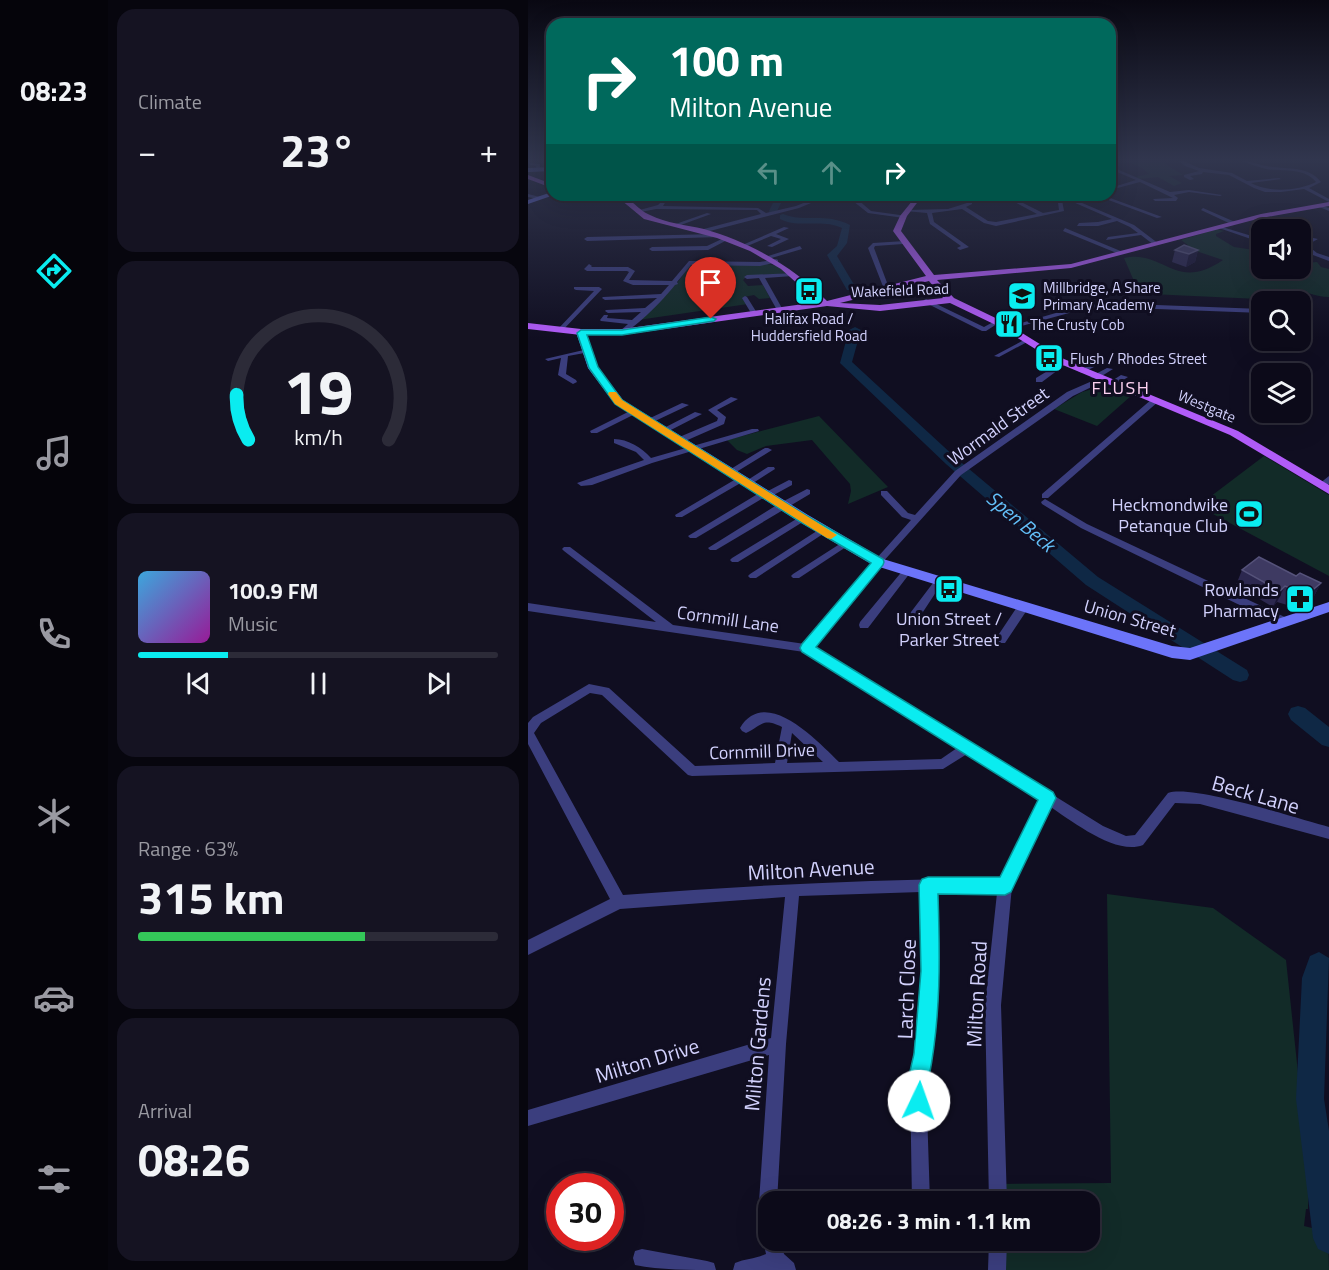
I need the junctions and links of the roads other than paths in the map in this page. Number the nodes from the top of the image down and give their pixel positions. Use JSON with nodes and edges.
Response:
{"nodes":[{"id":1,"x":662,"y":220,"type":"edge"},
{"id":2,"x":690,"y":220,"type":"edge"},
{"id":3,"x":737,"y":220,"type":"edge"},
{"id":4,"x":902,"y":220,"type":"edge"},
{"id":5,"x":931,"y":220,"type":"edge"},
{"id":6,"x":985,"y":220,"type":"edge"},
{"id":7,"x":1008,"y":220,"type":"edge"},
{"id":8,"x":1115,"y":220,"type":"edge"},
{"id":9,"x":1116,"y":220,"type":"edge"},
{"id":10,"x":1226,"y":220,"type":"edge"},
{"id":11,"x":1251,"y":220,"type":"edge"},
{"id":12,"x":1233,"y":224,"type":"junction"},
{"id":13,"x":676,"y":225,"type":"junction"},
{"id":14,"x":1079,"y":225,"type":"dead end"},
{"id":15,"x":1221,"y":227,"type":"junction"},
{"id":16,"x":786,"y":228,"type":"dead end"},
{"id":17,"x":1065,"y":230,"type":"dead end"},
{"id":18,"x":770,"y":231,"type":"junction"},
{"id":19,"x":698,"y":234,"type":"junction"},
{"id":20,"x":1141,"y":234,"type":"junction"},
{"id":21,"x":747,"y":236,"type":"dead end"},
{"id":22,"x":587,"y":239,"type":"dead end"},
{"id":23,"x":726,"y":239,"type":"junction"},
{"id":24,"x":1108,"y":239,"type":"dead end"},
{"id":25,"x":1251,"y":239,"type":"edge"},
{"id":26,"x":1315,"y":239,"type":"dead end"},
{"id":27,"x":758,"y":240,"type":"junction"},
{"id":28,"x":903,"y":242,"type":"junction"},
{"id":29,"x":1156,"y":244,"type":"junction"},
{"id":30,"x":743,"y":246,"type":"junction"},
{"id":31,"x":770,"y":246,"type":"dead end"},
{"id":32,"x":800,"y":248,"type":"dead end"},
{"id":33,"x":960,"y":248,"type":"dead end"},
{"id":34,"x":652,"y":249,"type":"dead end"},
{"id":35,"x":688,"y":249,"type":"junction"},
{"id":36,"x":1121,"y":253,"type":"junction"},
{"id":37,"x":772,"y":259,"type":"junction"},
{"id":38,"x":1329,"y":259,"type":"edge"},
{"id":39,"x":589,"y":266,"type":"dead end"},
{"id":40,"x":793,"y":274,"type":"junction"},
{"id":41,"x":761,"y":276,"type":"junction"},
{"id":42,"x":747,"y":277,"type":"dead end"},
{"id":43,"x":930,"y":278,"type":"junction"},
{"id":44,"x":676,"y":283,"type":"junction"},
{"id":45,"x":576,"y":288,"type":"dead end"},
{"id":46,"x":886,"y":288,"type":"junction"},
{"id":47,"x":663,"y":296,"type":"junction"},
{"id":48,"x":1083,"y":296,"type":"dead end"},
{"id":49,"x":605,"y":298,"type":"dead end"},
{"id":50,"x":745,"y":298,"type":"dead end"},
{"id":51,"x":951,"y":300,"type":"junction"},
{"id":52,"x":926,"y":302,"type":"junction"},
{"id":53,"x":825,"y":304,"type":"junction"},
{"id":54,"x":1088,"y":306,"type":"junction"},
{"id":55,"x":648,"y":310,"type":"junction"},
{"id":56,"x":780,"y":310,"type":"junction"},
{"id":57,"x":1251,"y":311,"type":"edge"},
{"id":58,"x":754,"y":313,"type":"junction"},
{"id":59,"x":634,"y":322,"type":"junction"},
{"id":60,"x":997,"y":322,"type":"junction"},
{"id":61,"x":532,"y":326,"type":"edge"},
{"id":62,"x":1007,"y":328,"type":"junction"},
{"id":63,"x":560,"y":330,"type":"junction"},
{"id":64,"x":622,"y":332,"type":"junction"},
{"id":65,"x":581,"y":333,"type":"junction"},
{"id":66,"x":1026,"y":342,"type":"junction"},
{"id":67,"x":588,"y":351,"type":"junction"},
{"id":68,"x":565,"y":355,"type":"junction"},
{"id":69,"x":997,"y":356,"type":"dead end"},
{"id":70,"x":548,"y":359,"type":"dead end"},
{"id":71,"x":1064,"y":363,"type":"junction"},
{"id":72,"x":1109,"y":369,"type":"dead end"},
{"id":73,"x":1100,"y":377,"type":"junction"},
{"id":74,"x":1124,"y":377,"type":"dead end"},
{"id":75,"x":1040,"y":380,"type":"dead end"},
{"id":76,"x":573,"y":382,"type":"dead end"},
{"id":77,"x":1133,"y":393,"type":"joint"},
{"id":78,"x":734,"y":399,"type":"dead end"},
{"id":79,"x":1155,"y":401,"type":"junction"},
{"id":80,"x":685,"y":405,"type":"dead end"},
{"id":81,"x":635,"y":412,"type":"junction"},
{"id":82,"x":698,"y":414,"type":"dead end"},
{"id":83,"x":650,"y":420,"type":"junction"},
{"id":84,"x":664,"y":430,"type":"junction"},
{"id":85,"x":594,"y":431,"type":"dead end"},
{"id":86,"x":755,"y":431,"type":"dead end"},
{"id":87,"x":680,"y":440,"type":"junction"},
{"id":88,"x":617,"y":441,"type":"dead end"},
{"id":89,"x":692,"y":448,"type":"junction"},
{"id":90,"x":768,"y":450,"type":"dead end"},
{"id":91,"x":649,"y":461,"type":"junction"},
{"id":92,"x":771,"y":469,"type":"dead end"},
{"id":93,"x":730,"y":472,"type":"junction"},
{"id":94,"x":744,"y":481,"type":"junction"},
{"id":95,"x":581,"y":483,"type":"dead end"},
{"id":96,"x":789,"y":483,"type":"dead end"},
{"id":97,"x":1327,"y":485,"type":"edge"},
{"id":98,"x":807,"y":492,"type":"dead end"},
{"id":99,"x":884,"y":493,"type":"dead end"},
{"id":100,"x":766,"y":494,"type":"junction"},
{"id":101,"x":784,"y":506,"type":"junction"},
{"id":102,"x":679,"y":515,"type":"dead end"},
{"id":103,"x":803,"y":518,"type":"junction"},
{"id":104,"x":917,"y":519,"type":"junction"},
{"id":105,"x":823,"y":530,"type":"junction"},
{"id":106,"x":693,"y":536,"type":"dead end"},
{"id":107,"x":846,"y":543,"type":"junction"},
{"id":108,"x":713,"y":548,"type":"dead end"},
{"id":109,"x":567,"y":549,"type":"dead end"},
{"id":110,"x":735,"y":560,"type":"dead end"},
{"id":111,"x":878,"y":562,"type":"junction"},
{"id":112,"x":907,"y":571,"type":"junction"},
{"id":113,"x":753,"y":576,"type":"dead end"},
{"id":114,"x":796,"y":576,"type":"dead end"},
{"id":115,"x":939,"y":581,"type":"junction"},
{"id":116,"x":528,"y":607,"type":"edge"},
{"id":117,"x":1023,"y":607,"type":"junction"},
{"id":118,"x":1329,"y":607,"type":"edge"},
{"id":119,"x":915,"y":615,"type":"dead end"},
{"id":120,"x":1285,"y":622,"type":"junction"},
{"id":121,"x":864,"y":625,"type":"dead end"},
{"id":122,"x":674,"y":630,"type":"junction"},
{"id":123,"x":1001,"y":640,"type":"dead end"},
{"id":124,"x":807,"y":648,"type":"junction"},
{"id":125,"x":788,"y":723,"type":"junction"},
{"id":126,"x":746,"y":728,"type":"dead end"},
{"id":127,"x":528,"y":733,"type":"edge"},
{"id":128,"x":967,"y":748,"type":"junction"},
{"id":129,"x":836,"y":767,"type":"junction"},
{"id":130,"x":780,"y":769,"type":"junction"},
{"id":131,"x":1172,"y":797,"type":"joint"},
{"id":132,"x":1047,"y":798,"type":"junction"},
{"id":133,"x":1329,"y":833,"type":"edge"},
{"id":134,"x":928,"y":885,"type":"junction"},
{"id":135,"x":1005,"y":886,"type":"junction"},
{"id":136,"x":793,"y":890,"type":"junction"},
{"id":137,"x":619,"y":902,"type":"junction"},
{"id":138,"x":528,"y":948,"type":"edge"},
{"id":139,"x":778,"y":1044,"type":"junction"},
{"id":140,"x":528,"y":1118,"type":"edge"},
{"id":141,"x":769,"y":1191,"type":"edge"},
{"id":142,"x":921,"y":1191,"type":"edge"},
{"id":143,"x":998,"y":1191,"type":"edge"},
{"id":144,"x":998,"y":1251,"type":"edge"},
{"id":145,"x":778,"y":1257,"type":"edge"},
{"id":146,"x":642,"y":1258,"type":"dead end"},
{"id":147,"x":706,"y":1270,"type":"edge"},
{"id":148,"x":742,"y":1270,"type":"edge"},
{"id":149,"x":998,"y":1270,"type":"edge"}],
"edges":[{"from":1,"to":13,"type":"main road"},
{"from":2,"to":13,"type":"street"},
{"from":3,"to":19,"type":"street"},
{"from":4,"to":28,"type":"main road"},
{"from":5,"to":33,"type":"street"},
{"from":6,"to":7,"type":"street"},
{"from":8,"to":14,"type":"street"},
{"from":9,"to":20,"type":"street"},
{"from":10,"to":12,"type":"street"},
{"from":11,"to":12,"type":"main road"},
{"from":12,"to":15,"type":"main road"},
{"from":13,"to":19,"type":"main road"},
{"from":15,"to":25,"type":"street"},
{"from":15,"to":29,"type":"main road"},
{"from":16,"to":18,"type":"street"},
{"from":17,"to":36,"type":"street"},
{"from":18,"to":27,"type":"street"},
{"from":18,"to":31,"type":"street"},
{"from":19,"to":22,"type":"street"},
{"from":19,"to":23,"type":"main road"},
{"from":19,"to":35,"type":"street"},
{"from":20,"to":24,"type":"street"},
{"from":20,"to":29,"type":"street"},
{"from":21,"to":27,"type":"street"},
{"from":23,"to":30,"type":"main road"},
{"from":23,"to":35,"type":"street"},
{"from":26,"to":38,"type":"street"},
{"from":27,"to":30,"type":"street"},
{"from":28,"to":43,"type":"main road"},
{"from":28,"to":46,"type":"street"},
{"from":29,"to":36,"type":"main road"},
{"from":30,"to":37,"type":"main road"},
{"from":32,"to":37,"type":"street"},
{"from":34,"to":35,"type":"street"},
{"from":36,"to":43,"type":"main road"},
{"from":37,"to":40,"type":"main road"},
{"from":37,"to":44,"type":"street"},
{"from":39,"to":44,"type":"street"},
{"from":40,"to":41,"type":"street"},
{"from":40,"to":53,"type":"main road"},
{"from":41,"to":42,"type":"street"},
{"from":41,"to":56,"type":"street"},
{"from":43,"to":46,"type":"main road"},
{"from":43,"to":51,"type":"main road"},
{"from":44,"to":47,"type":"street"},
{"from":45,"to":63,"type":"street"},
{"from":46,"to":53,"type":"main road"},
{"from":47,"to":49,"type":"street"},
{"from":47,"to":55,"type":"street"},
{"from":48,"to":54,"type":"street"},
{"from":50,"to":58,"type":"street"},
{"from":51,"to":52,"type":"main road","name":"Wakefield Road"},
{"from":51,"to":60,"type":"main road","name":"Wakefield Road"},
{"from":52,"to":53,"type":"main road","name":"Wakefield Road"},
{"from":52,"to":60,"type":"street"},
{"from":53,"to":56,"type":"main road"},
{"from":54,"to":57,"type":"street"},
{"from":54,"to":62,"type":"street"},
{"from":55,"to":59,"type":"street"},
{"from":55,"to":59,"type":"street"},
{"from":56,"to":58,"type":"main road"},
{"from":58,"to":64,"type":"main road"},
{"from":59,"to":64,"type":"street"},
{"from":60,"to":62,"type":"main road","name":"Wakefield Road"},
{"from":61,"to":63,"type":"main road"},
{"from":62,"to":66,"type":"main road","name":"Wakefield Road"},
{"from":63,"to":65,"type":"main road"},
{"from":64,"to":65,"type":"main road"},
{"from":65,"to":67,"type":"street","name":"Union Street"},
{"from":66,"to":69,"type":"street"},
{"from":66,"to":71,"type":"main road","name":"Wakefield Road"},
{"from":67,"to":68,"type":"street"},
{"from":67,"to":81,"type":"street","name":"Union Street"},
{"from":68,"to":70,"type":"street"},
{"from":68,"to":76,"type":"street"},
{"from":71,"to":73,"type":"main road","name":"Wakefield Road"},
{"from":71,"to":75,"type":"street"},
{"from":72,"to":73,"type":"street"},
{"from":73,"to":74,"type":"street"},
{"from":73,"to":77,"type":"main road","name":"Wakefield Road"},
{"from":73,"to":104,"type":"street","name":"Wormald Street"},
{"from":77,"to":79,"type":"main road","name":"Westgate"},
{"from":78,"to":87,"type":"street"},
{"from":79,"to":97,"type":"main road","name":"Westgate"},
{"from":79,"to":120,"type":"street"},
{"from":80,"to":83,"type":"street"},
{"from":81,"to":83,"type":"street","name":"Union Street"},
{"from":81,"to":85,"type":"street"},
{"from":82,"to":84,"type":"street"},
{"from":83,"to":84,"type":"street","name":"Union Street"},
{"from":84,"to":87,"type":"street","name":"Union Street"},
{"from":86,"to":89,"type":"street"},
{"from":87,"to":89,"type":"street","name":"Union Street"},
{"from":88,"to":91,"type":"street"},
{"from":89,"to":91,"type":"street"},
{"from":89,"to":93,"type":"street","name":"Union Street"},
{"from":90,"to":93,"type":"street"},
{"from":91,"to":95,"type":"street"},
{"from":92,"to":94,"type":"street"},
{"from":93,"to":94,"type":"street","name":"Union Street"},
{"from":94,"to":100,"type":"street","name":"Union Street"},
{"from":94,"to":102,"type":"street"},
{"from":96,"to":100,"type":"street"},
{"from":98,"to":101,"type":"street"},
{"from":99,"to":104,"type":"street"},
{"from":100,"to":101,"type":"street","name":"Union Street"},
{"from":100,"to":106,"type":"street"},
{"from":101,"to":103,"type":"street","name":"Union Street"},
{"from":101,"to":108,"type":"street"},
{"from":103,"to":105,"type":"street","name":"Union Street"},
{"from":103,"to":110,"type":"street"},
{"from":104,"to":111,"type":"street","name":"Wormald Street"},
{"from":105,"to":107,"type":"street","name":"Union Street"},
{"from":105,"to":113,"type":"street"},
{"from":107,"to":111,"type":"street","name":"Union Street"},
{"from":107,"to":114,"type":"street"},
{"from":109,"to":122,"type":"street"},
{"from":111,"to":112,"type":"street","name":"Union Street"},
{"from":111,"to":124,"type":"street","name":"Wormald Street"},
{"from":112,"to":115,"type":"street","name":"Union Street"},
{"from":112,"to":121,"type":"street"},
{"from":115,"to":117,"type":"street","name":"Union Street"},
{"from":115,"to":119,"type":"street"},
{"from":116,"to":122,"type":"street","name":"Cornmill Lane"},
{"from":117,"to":120,"type":"street","name":"Union Street"},
{"from":117,"to":123,"type":"street"},
{"from":118,"to":120,"type":"street","name":"Union Street"},
{"from":122,"to":124,"type":"street","name":"Cornmill Lane"},
{"from":124,"to":128,"type":"street","name":"Cornmill Lane"},
{"from":125,"to":126,"type":"street"},
{"from":125,"to":129,"type":"street"},
{"from":125,"to":130,"type":"street"},
{"from":127,"to":130,"type":"street","name":"Cornmill Drive"},
{"from":127,"to":137,"type":"street","name":"Cornmill Drive"},
{"from":128,"to":129,"type":"street","name":"Cornmill Drive"},
{"from":128,"to":132,"type":"street","name":"Cornmill Lane"},
{"from":129,"to":130,"type":"street","name":"Cornmill Drive"},
{"from":131,"to":132,"type":"street","name":"Cornmill Lane"},
{"from":131,"to":133,"type":"street","name":"Beck Lane"},
{"from":132,"to":135,"type":"street","name":"Milton Road"},
{"from":134,"to":135,"type":"street","name":"Milton Avenue"},
{"from":134,"to":136,"type":"street","name":"Milton Avenue"},
{"from":134,"to":142,"type":"street","name":"Larch Close"},
{"from":135,"to":143,"type":"street","name":"Milton Road"},
{"from":136,"to":137,"type":"street","name":"Milton Avenue"},
{"from":136,"to":139,"type":"street","name":"Milton Gardens"},
{"from":137,"to":138,"type":"street"},
{"from":139,"to":140,"type":"street","name":"Milton Drive"},
{"from":139,"to":141,"type":"street","name":"Milton Gardens"},
{"from":144,"to":149,"type":"street"},
{"from":145,"to":148,"type":"street"},
{"from":146,"to":147,"type":"street"}]}
